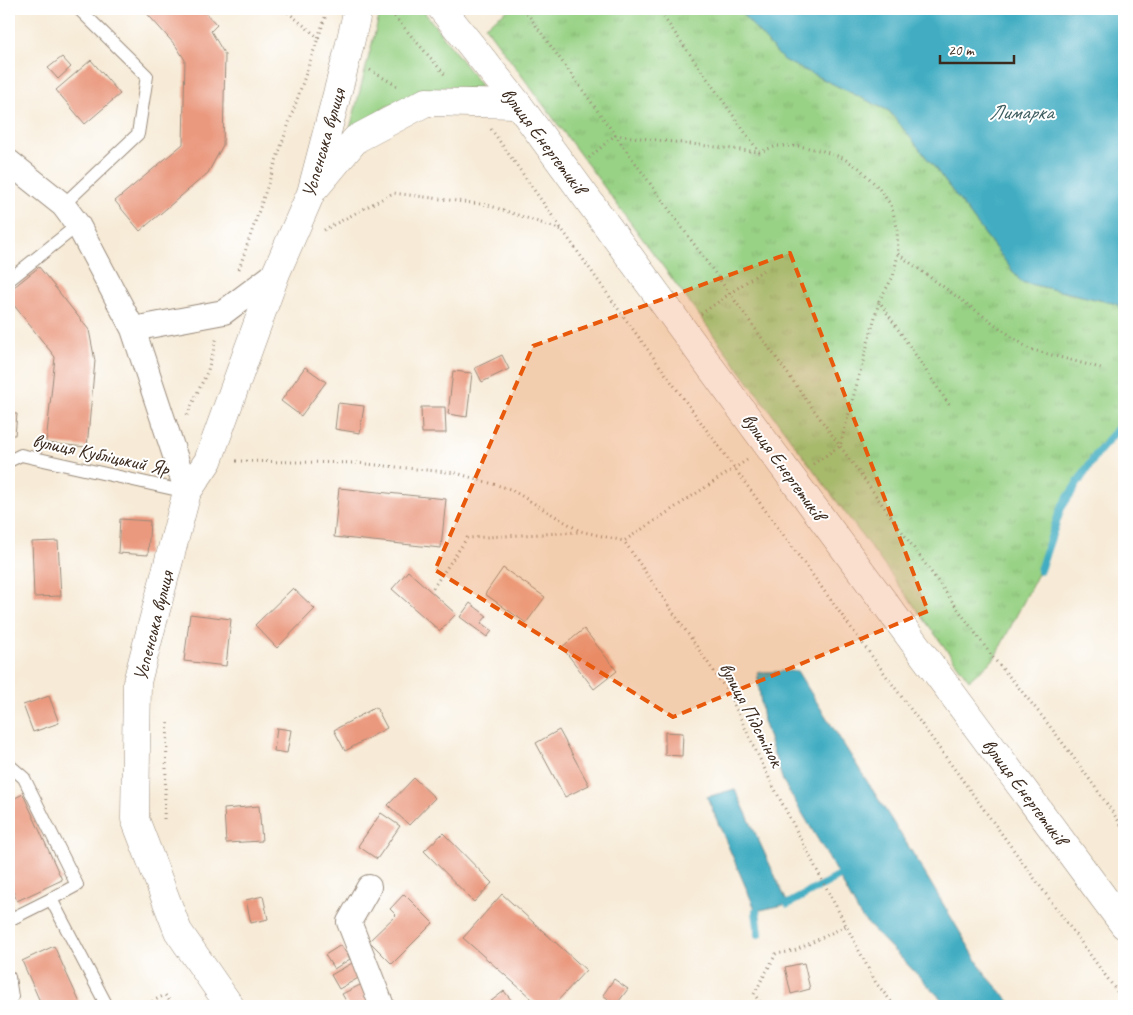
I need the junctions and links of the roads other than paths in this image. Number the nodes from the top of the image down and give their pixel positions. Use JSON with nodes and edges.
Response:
{"nodes":[{"id":1,"x":80,"y":9,"type":"edge"},
{"id":2,"x":358,"y":9,"type":"edge"},
{"id":3,"x":442,"y":9,"type":"edge"},
{"id":4,"x":518,"y":104,"type":"junction"},
{"id":5,"x":9,"y":162,"type":"edge"},
{"id":6,"x":311,"y":193,"type":"junction"},
{"id":7,"x":63,"y":205,"type":"junction"},
{"id":8,"x":78,"y":225,"type":"junction"},
{"id":9,"x":281,"y":262,"type":"junction"},
{"id":10,"x":9,"y":280,"type":"edge"},
{"id":11,"x":134,"y":330,"type":"junction"},
{"id":12,"x":9,"y":461,"type":"edge"},
{"id":13,"x":187,"y":492,"type":"junction"},
{"id":14,"x":9,"y":765,"type":"edge"},
{"id":15,"x":369,"y":887,"type":"dead end"},
{"id":16,"x":51,"y":899,"type":"junction"},
{"id":17,"x":9,"y":920,"type":"edge"},
{"id":18,"x":1124,"y":925,"type":"edge"},
{"id":19,"x":9,"y":977,"type":"edge"},
{"id":20,"x":9,"y":1002,"type":"edge"},
{"id":21,"x":107,"y":1006,"type":"edge"},
{"id":22,"x":230,"y":1006,"type":"edge"},
{"id":23,"x":382,"y":1006,"type":"edge"}],
"edges":[{"from":1,"to":7,"type":"lane"},
{"from":2,"to":6,"type":"street","name":"Успенська вулиця"},
{"from":3,"to":4,"type":"street","name":"вулиця Енергетиків"},
{"from":4,"to":6,"type":"street"},
{"from":4,"to":18,"type":"street","name":"вулиця Енергетиків"},
{"from":5,"to":7,"type":"street"},
{"from":6,"to":9,"type":"street","name":"Успенська вулиця"},
{"from":7,"to":8,"type":"street"},
{"from":8,"to":10,"type":"lane"},
{"from":8,"to":11,"type":"street"},
{"from":9,"to":11,"type":"street","name":"Успенська вулиця"},
{"from":9,"to":13,"type":"street","name":"Успенська вулиця"},
{"from":11,"to":13,"type":"street"},
{"from":12,"to":13,"type":"lane","name":"вулиця Кубліцький Яр"},
{"from":13,"to":22,"type":"street","name":"Успенська вулиця"},
{"from":14,"to":16,"type":"lane"},
{"from":15,"to":23,"type":"street"},
{"from":16,"to":17,"type":"lane"},
{"from":16,"to":21,"type":"lane"},
{"from":19,"to":20,"type":"lane"}]}
